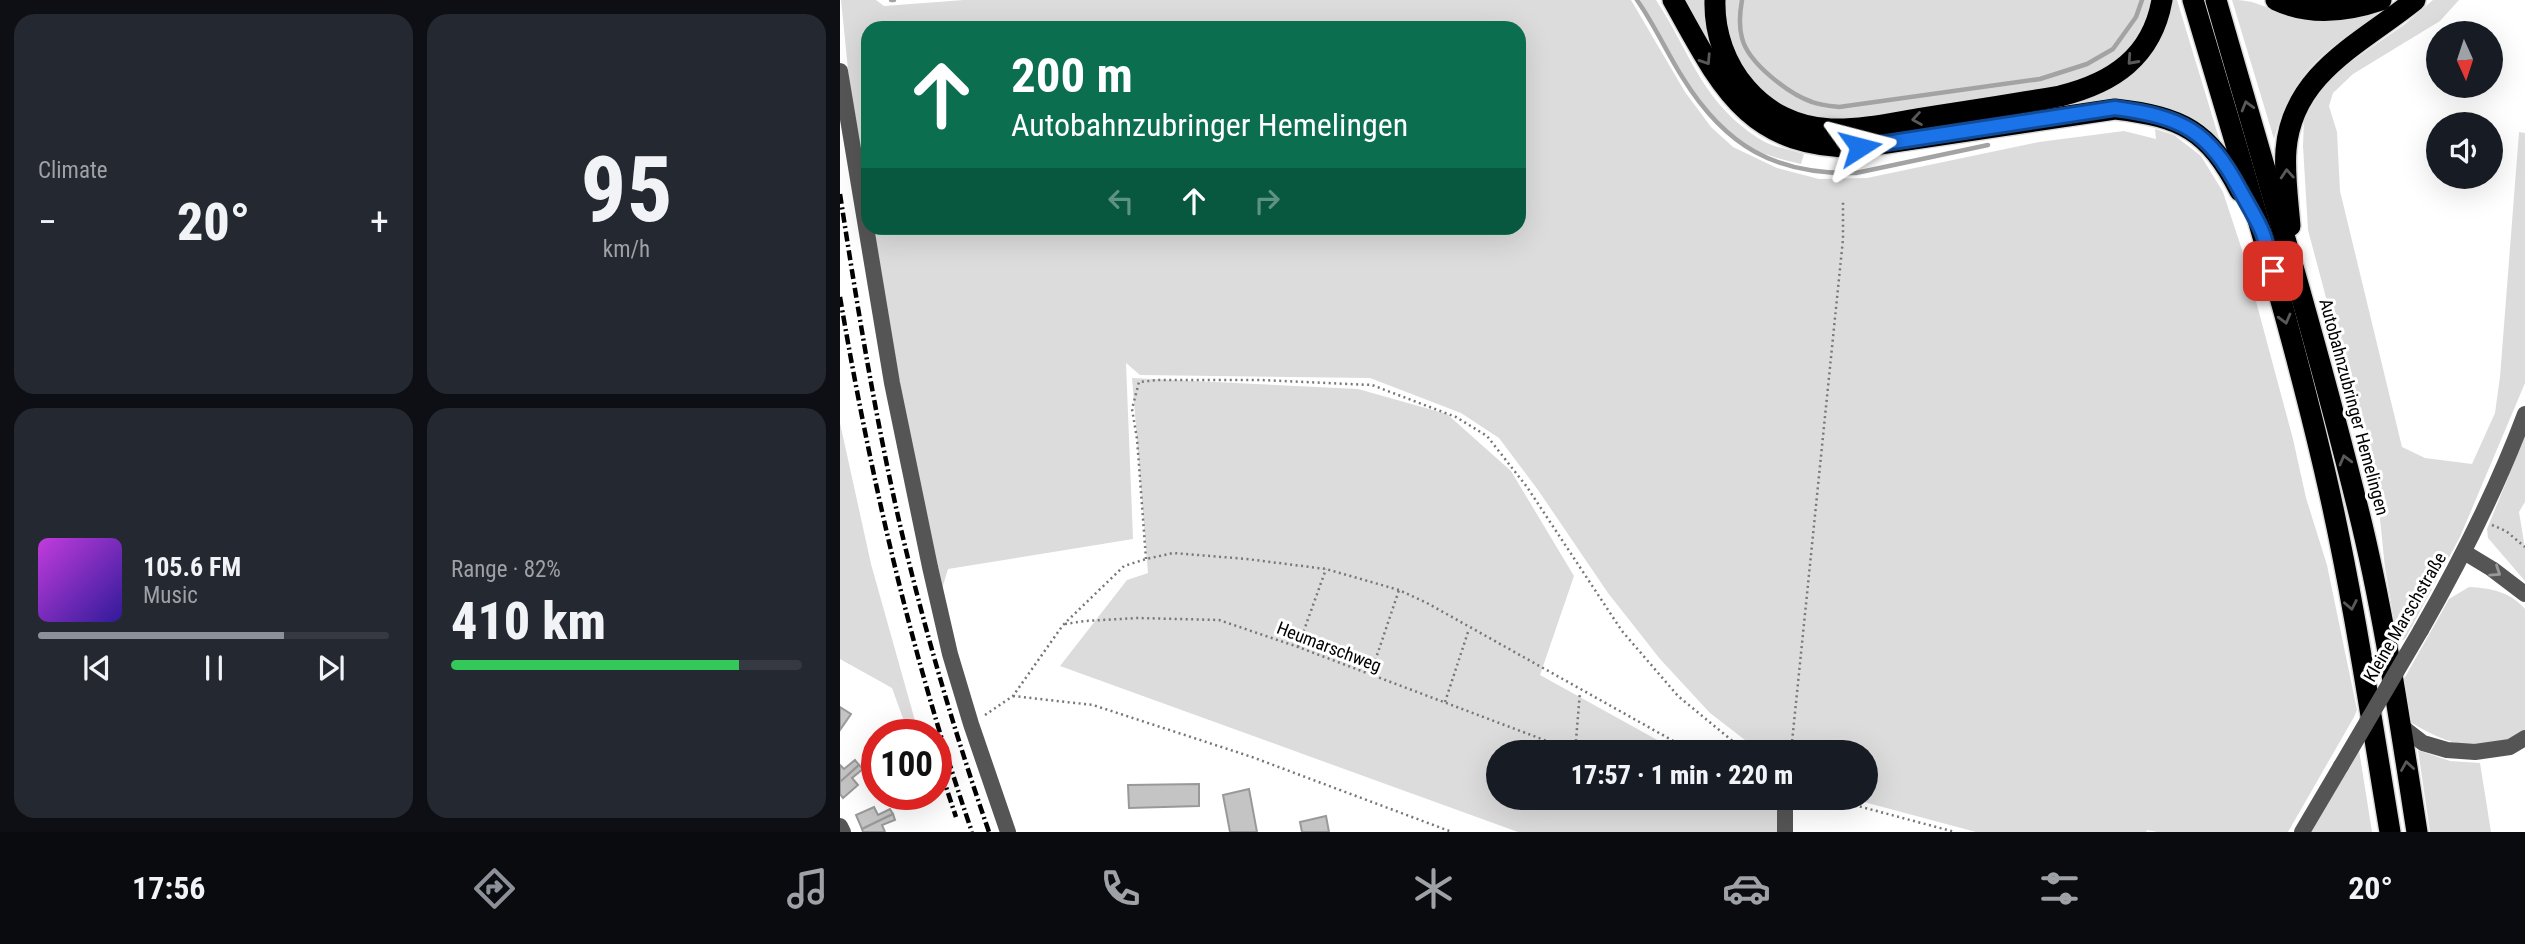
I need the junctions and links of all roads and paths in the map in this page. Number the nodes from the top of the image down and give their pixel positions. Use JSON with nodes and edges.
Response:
{"nodes":[{"id":1,"x":1673,"y":0,"type":"edge"},
{"id":2,"x":1715,"y":0,"type":"edge"},
{"id":3,"x":2162,"y":0,"type":"edge"},
{"id":4,"x":2193,"y":0,"type":"edge"},
{"id":5,"x":2216,"y":0,"type":"edge"},
{"id":6,"x":2276,"y":0,"type":"edge"},
{"id":7,"x":2381,"y":0,"type":"edge"},
{"id":8,"x":2415,"y":0,"type":"edge"},
{"id":9,"x":840,"y":71,"type":"edge"},
{"id":10,"x":861,"y":195,"type":"edge"},
{"id":11,"x":1843,"y":201,"type":"dead end"},
{"id":12,"x":2262,"y":230,"type":"junction"},
{"id":13,"x":868,"y":235,"type":"edge"},
{"id":14,"x":2292,"y":266,"type":"junction"},
{"id":15,"x":2525,"y":414,"type":"edge"},
{"id":16,"x":2488,"y":523,"type":"dead end"},
{"id":17,"x":2525,"y":547,"type":"edge"},
{"id":18,"x":2464,"y":552,"type":"junction"},
{"id":19,"x":1146,"y":559,"type":"junction"},
{"id":20,"x":1326,"y":569,"type":"junction"},
{"id":21,"x":1399,"y":590,"type":"junction"},
{"id":22,"x":2525,"y":594,"type":"edge"},
{"id":23,"x":1063,"y":625,"type":"junction"},
{"id":24,"x":1470,"y":628,"type":"junction"},
{"id":25,"x":1298,"y":647,"type":"junction"},
{"id":26,"x":1370,"y":676,"type":"junction"},
{"id":27,"x":1580,"y":691,"type":"junction"},
{"id":28,"x":1013,"y":696,"type":"junction"},
{"id":29,"x":1445,"y":702,"type":"junction"},
{"id":30,"x":971,"y":724,"type":"junction"},
{"id":31,"x":2401,"y":726,"type":"junction"},
{"id":32,"x":2525,"y":738,"type":"edge"},
{"id":33,"x":1545,"y":740,"type":"edge"},
{"id":34,"x":1577,"y":740,"type":"edge"},
{"id":35,"x":1671,"y":740,"type":"edge"},
{"id":36,"x":1731,"y":740,"type":"edge"},
{"id":37,"x":1792,"y":740,"type":"edge"},
{"id":38,"x":1785,"y":810,"type":"edge"},
{"id":39,"x":1873,"y":810,"type":"edge"},
{"id":40,"x":840,"y":826,"type":"edge"},
{"id":41,"x":843,"y":832,"type":"edge"},
{"id":42,"x":1007,"y":832,"type":"edge"},
{"id":43,"x":1452,"y":832,"type":"edge"},
{"id":44,"x":1785,"y":832,"type":"edge"},
{"id":45,"x":1955,"y":832,"type":"edge"},
{"id":46,"x":2302,"y":832,"type":"edge"},
{"id":47,"x":2390,"y":832,"type":"edge"},
{"id":48,"x":2417,"y":832,"type":"edge"}],
"edges":[{"from":1,"to":12,"type":"highway","one_way":true},
{"from":3,"to":2,"type":"highway","one_way":true},
{"from":4,"to":12,"type":"highway"},
{"from":14,"to":5,"type":"highway","name":"Autobahnzubringer Hemelingen","one_way":true},
{"from":6,"to":7,"type":"highway"},
{"from":14,"to":8,"type":"highway","one_way":true},
{"from":9,"to":10,"type":"street"},
{"from":11,"to":37,"type":"path"},
{"from":12,"to":47,"type":"highway","one_way":true},
{"from":13,"to":30,"type":"street"},
{"from":31,"to":14,"type":"highway","name":"Autobahnzubringer Hemelingen","one_way":true},
{"from":15,"to":18,"type":"street","name":"Kleine Marschstraße"},
{"from":16,"to":17,"type":"path"},
{"from":18,"to":22,"type":"street","one_way":true},
{"from":18,"to":46,"type":"street","name":"Kleine Marschstraße","bridge":true},
{"from":19,"to":20,"type":"path"},
{"from":19,"to":23,"type":"path"},
{"from":19,"to":36,"type":"path"},
{"from":20,"to":21,"type":"path"},
{"from":20,"to":25,"type":"path"},
{"from":21,"to":24,"type":"path"},
{"from":21,"to":26,"type":"path"},
{"from":23,"to":25,"type":"path","name":"Heumarschweg"},
{"from":23,"to":28,"type":"path"},
{"from":24,"to":27,"type":"path"},
{"from":24,"to":29,"type":"path"},
{"from":25,"to":26,"type":"path","name":"Heumarschweg"},
{"from":26,"to":29,"type":"path","name":"Heumarschweg"},
{"from":27,"to":34,"type":"path"},
{"from":27,"to":35,"type":"path"},
{"from":28,"to":30,"type":"path"},
{"from":28,"to":43,"type":"path"},
{"from":29,"to":33,"type":"path","name":"Heumarschweg"},
{"from":30,"to":42,"type":"street"},
{"from":31,"to":32,"type":"street"},
{"from":48,"to":31,"type":"highway","name":"Autobahnzubringer Hemelingen","one_way":true},
{"from":38,"to":44,"type":"street"},
{"from":39,"to":45,"type":"path"},
{"from":40,"to":41,"type":"street"}]}
